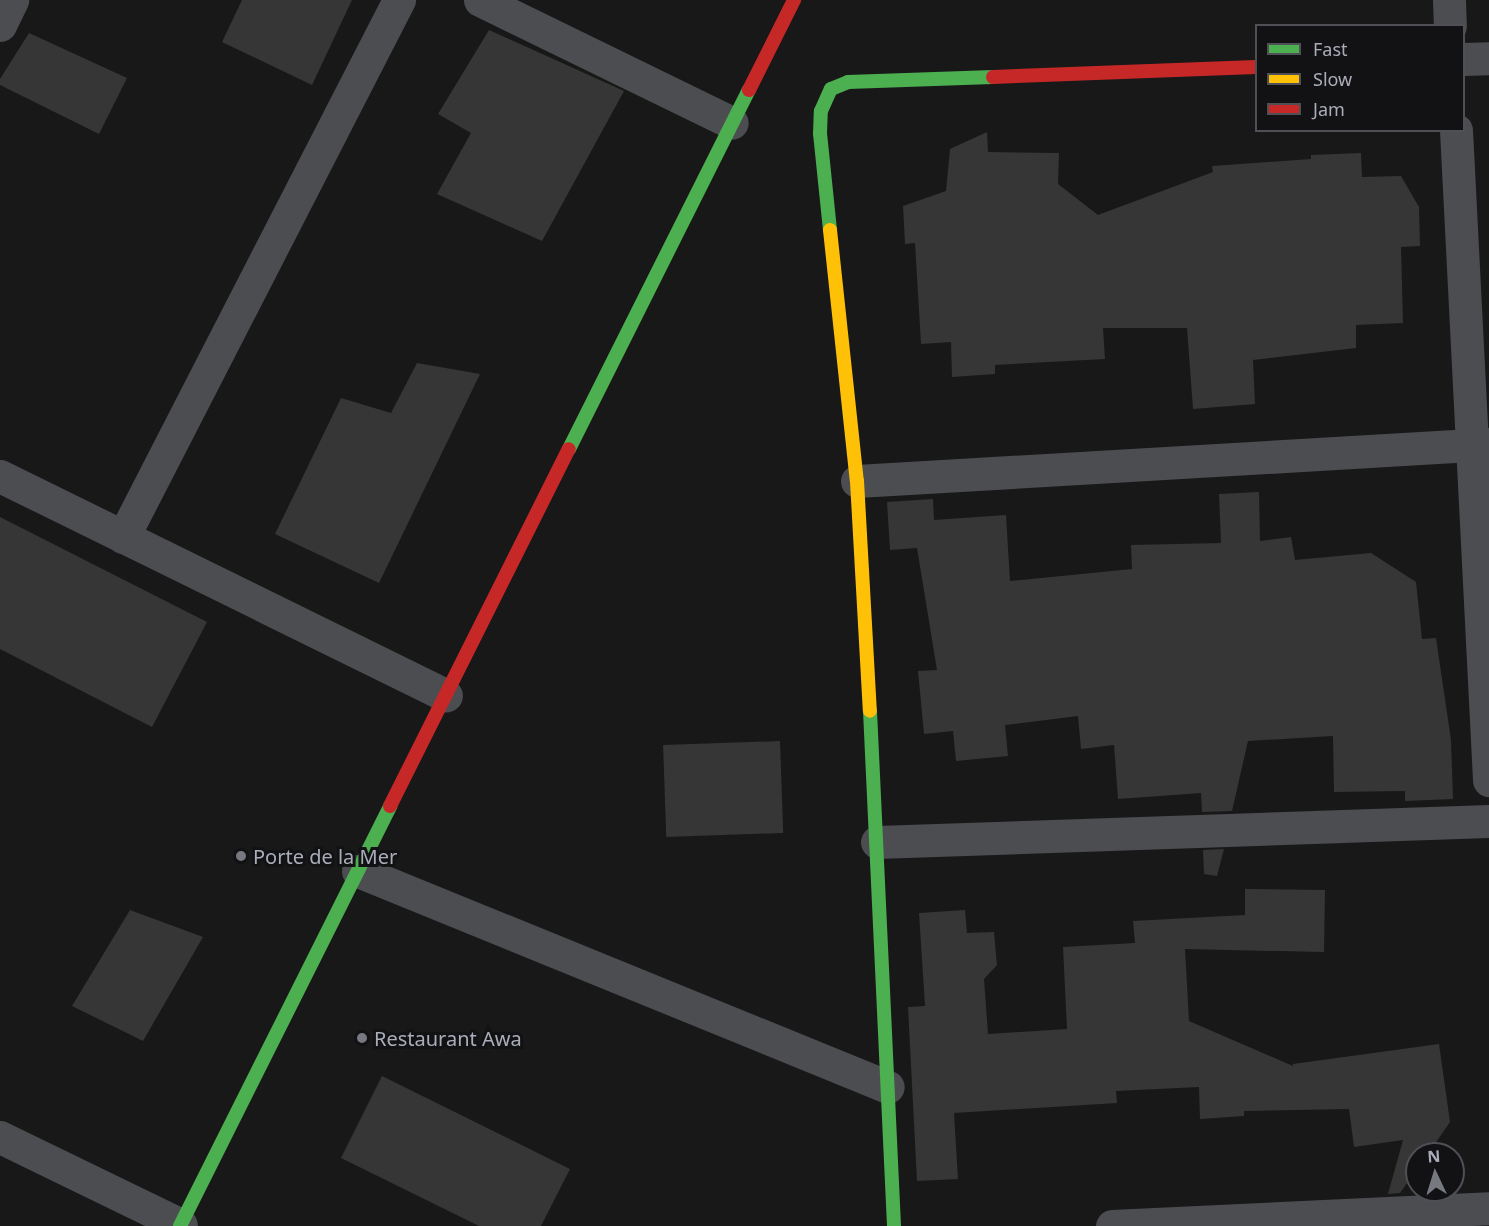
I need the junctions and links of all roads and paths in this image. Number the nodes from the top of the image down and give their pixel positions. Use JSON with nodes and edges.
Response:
{"nodes":[{"id":1,"x":12,"y":0,"type":"edge"},
{"id":2,"x":399,"y":0,"type":"edge"},
{"id":3,"x":480,"y":0,"type":"edge"},
{"id":4,"x":794,"y":0,"type":"edge"},
{"id":5,"x":1449,"y":0,"type":"edge"},
{"id":6,"x":1450,"y":24,"type":"edge"},
{"id":7,"x":0,"y":26,"type":"edge"},
{"id":8,"x":1489,"y":58,"type":"edge"},
{"id":9,"x":1465,"y":59,"type":"edge"},
{"id":10,"x":1255,"y":66,"type":"edge"},
{"id":11,"x":732,"y":123,"type":"junction"},
{"id":12,"x":1456,"y":132,"type":"edge"},
{"id":13,"x":1481,"y":444,"type":"edge"},
{"id":14,"x":0,"y":476,"type":"edge"},
{"id":15,"x":857,"y":481,"type":"junction"},
{"id":16,"x":123,"y":537,"type":"junction"},
{"id":17,"x":446,"y":695,"type":"junction"},
{"id":18,"x":1489,"y":780,"type":"edge"},
{"id":19,"x":1489,"y":821,"type":"edge"},
{"id":20,"x":877,"y":842,"type":"junction"},
{"id":21,"x":358,"y":870,"type":"junction"},
{"id":22,"x":888,"y":1087,"type":"junction"},
{"id":23,"x":0,"y":1137,"type":"edge"},
{"id":24,"x":1484,"y":1214,"type":"edge"},
{"id":25,"x":181,"y":1226,"type":"edge"},
{"id":26,"x":894,"y":1226,"type":"edge"},
{"id":27,"x":1112,"y":1226,"type":"edge"}],
"edges":[{"from":1,"to":7,"type":"street"},
{"from":2,"to":16,"type":"street"},
{"from":3,"to":11,"type":"street"},
{"from":4,"to":11,"type":"street"},
{"from":5,"to":6,"type":"street"},
{"from":8,"to":9,"type":"street"},
{"from":10,"to":15,"type":"street"},
{"from":11,"to":17,"type":"street"},
{"from":12,"to":13,"type":"street"},
{"from":13,"to":15,"type":"street"},
{"from":13,"to":18,"type":"street"},
{"from":14,"to":16,"type":"street"},
{"from":15,"to":20,"type":"street"},
{"from":16,"to":17,"type":"street"},
{"from":17,"to":21,"type":"street"},
{"from":19,"to":20,"type":"street"},
{"from":20,"to":22,"type":"street"},
{"from":21,"to":22,"type":"street"},
{"from":21,"to":25,"type":"street"},
{"from":22,"to":26,"type":"street"},
{"from":23,"to":25,"type":"street"},
{"from":24,"to":27,"type":"street"}]}
